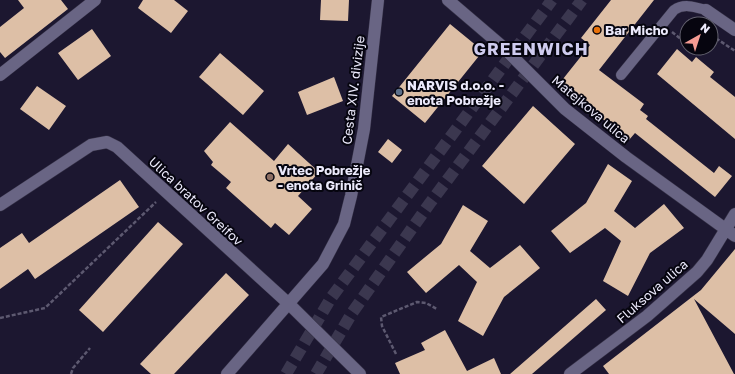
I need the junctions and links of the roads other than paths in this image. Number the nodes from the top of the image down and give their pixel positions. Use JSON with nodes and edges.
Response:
{"nodes":[{"id":1,"x":95,"y":0,"type":"edge"},
{"id":2,"x":378,"y":0,"type":"edge"},
{"id":3,"x":448,"y":0,"type":"edge"},
{"id":4,"x":706,"y":10,"type":"joint"},
{"id":5,"x":735,"y":30,"type":"edge"},
{"id":6,"x":621,"y":74,"type":"dead end"},
{"id":7,"x":0,"y":75,"type":"edge"},
{"id":8,"x":0,"y":205,"type":"edge"},
{"id":9,"x":735,"y":214,"type":"edge"},
{"id":10,"x":725,"y":228,"type":"junction"},
{"id":11,"x":735,"y":236,"type":"edge"},
{"id":12,"x":289,"y":304,"type":"junction"},
{"id":13,"x":227,"y":374,"type":"edge"},
{"id":14,"x":360,"y":374,"type":"edge"},
{"id":15,"x":570,"y":374,"type":"edge"}],
"edges":[{"from":1,"to":7,"type":"street"},
{"from":2,"to":12,"type":"street","name":"Cesta XIV. divizije"},
{"from":3,"to":10,"type":"street","name":"Matejkova ulica"},
{"from":4,"to":5,"type":"street"},
{"from":4,"to":6,"type":"lane"},
{"from":8,"to":12,"type":"street","name":"Ulica bratov Greifov"},
{"from":9,"to":10,"type":"street","name":"Fluksova ulica"},
{"from":10,"to":11,"type":"street","name":"Matejkova ulica"},
{"from":10,"to":15,"type":"street","name":"Fluksova ulica"},
{"from":12,"to":13,"type":"street"},
{"from":12,"to":14,"type":"street"}]}
